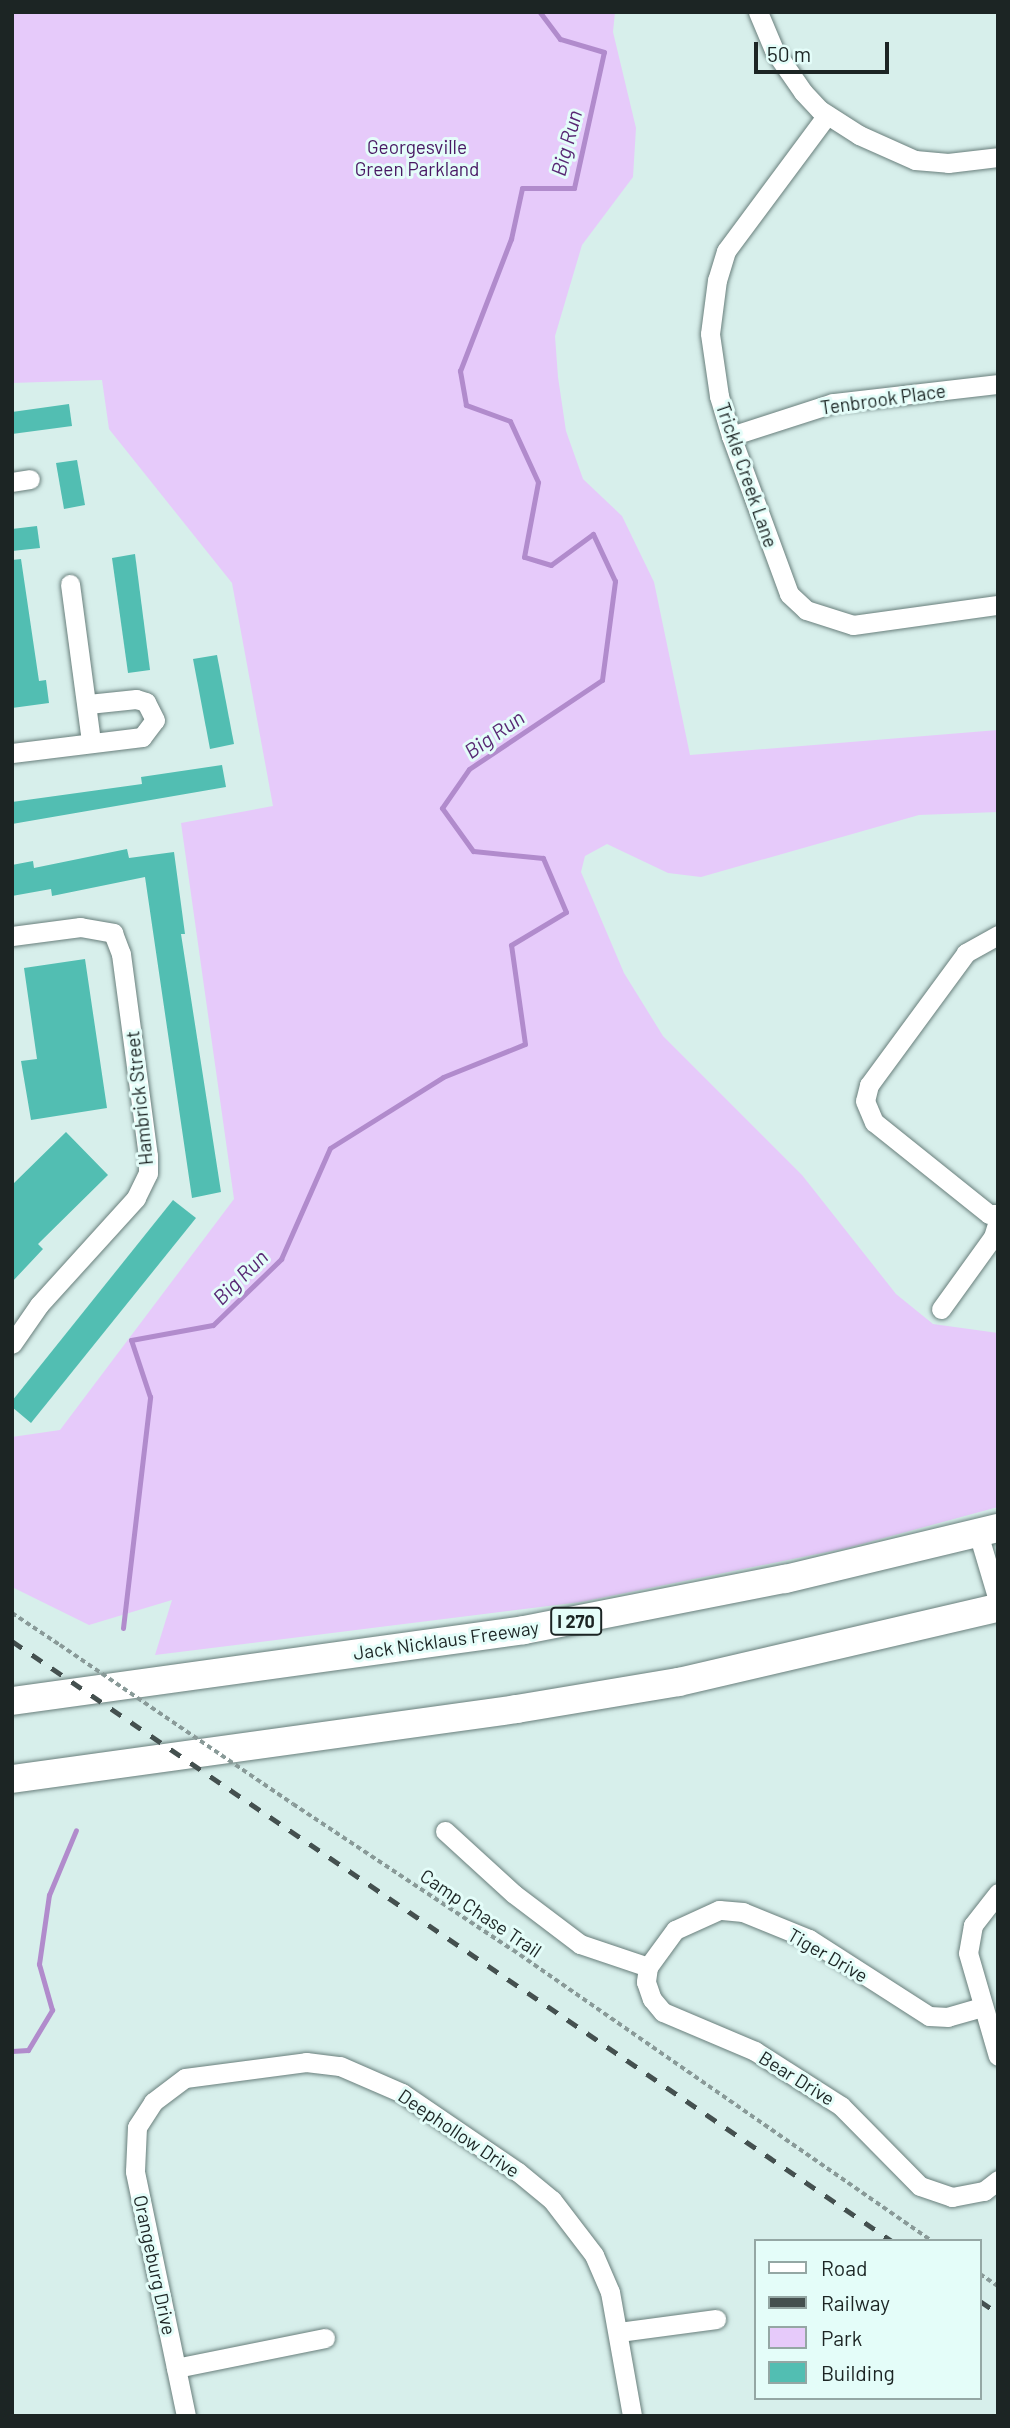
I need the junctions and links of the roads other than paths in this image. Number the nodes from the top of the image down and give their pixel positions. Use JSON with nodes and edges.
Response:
{"nodes":[{"id":1,"x":758,"y":12,"type":"edge"},
{"id":2,"x":827,"y":115,"type":"junction"},
{"id":3,"x":998,"y":157,"type":"edge"},
{"id":4,"x":998,"y":384,"type":"edge"},
{"id":5,"x":731,"y":436,"type":"junction"},
{"id":6,"x":70,"y":584,"type":"dead end"},
{"id":7,"x":998,"y":605,"type":"edge"},
{"id":8,"x":88,"y":704,"type":"junction"},
{"id":9,"x":91,"y":743,"type":"junction"},
{"id":10,"x":12,"y":753,"type":"edge"},
{"id":11,"x":998,"y":935,"type":"edge"},
{"id":12,"x":12,"y":936,"type":"edge"},
{"id":13,"x":998,"y":1214,"type":"edge"},
{"id":14,"x":998,"y":1221,"type":"edge"},
{"id":15,"x":941,"y":1309,"type":"dead end"},
{"id":16,"x":12,"y":1344,"type":"edge"},
{"id":17,"x":988,"y":1531,"type":"edge"},
{"id":18,"x":998,"y":1600,"type":"edge"},
{"id":19,"x":998,"y":1608,"type":"edge"},
{"id":20,"x":12,"y":1701,"type":"edge"},
{"id":21,"x":12,"y":1779,"type":"edge"},
{"id":22,"x":445,"y":1831,"type":"dead end"},
{"id":23,"x":998,"y":1893,"type":"edge"},
{"id":24,"x":648,"y":1967,"type":"junction"},
{"id":25,"x":982,"y":2007,"type":"junction"},
{"id":26,"x":998,"y":2056,"type":"edge"},
{"id":27,"x":144,"y":2115,"type":"joint"},
{"id":28,"x":998,"y":2180,"type":"edge"},
{"id":29,"x":716,"y":2319,"type":"dead end"},
{"id":30,"x":619,"y":2332,"type":"junction"},
{"id":31,"x":325,"y":2338,"type":"dead end"},
{"id":32,"x":176,"y":2368,"type":"junction"},
{"id":33,"x":186,"y":2416,"type":"edge"},
{"id":34,"x":632,"y":2416,"type":"edge"}],
"edges":[{"from":1,"to":2,"type":"street"},
{"from":2,"to":3,"type":"street"},
{"from":2,"to":5,"type":"street","name":"Trickle Creek Lane"},
{"from":4,"to":5,"type":"street","name":"Tenbrook Place"},
{"from":5,"to":7,"type":"street","name":"Trickle Creek Lane"},
{"from":6,"to":8,"type":"street"},
{"from":8,"to":9,"type":"street"},
{"from":8,"to":9,"type":"street"},
{"from":9,"to":10,"type":"street"},
{"from":11,"to":13,"type":"street"},
{"from":12,"to":16,"type":"street","name":"Hambrick Street"},
{"from":14,"to":15,"type":"street"},
{"from":17,"to":18,"type":"street"},
{"from":17,"to":20,"type":"highway","name":"Jack Nicklaus Freeway","number":"I 270"},
{"from":19,"to":21,"type":"highway"},
{"from":22,"to":24,"type":"street"},
{"from":23,"to":25,"type":"street"},
{"from":24,"to":25,"type":"street","name":"Tiger Drive"},
{"from":24,"to":28,"type":"street","name":"Bear Drive"},
{"from":25,"to":26,"type":"street"},
{"from":27,"to":30,"type":"street","name":"Deephollow Drive"},
{"from":27,"to":32,"type":"street","name":"Orangeburg Drive"},
{"from":29,"to":30,"type":"street"},
{"from":30,"to":34,"type":"street","name":"Deephollow Drive"},
{"from":31,"to":32,"type":"street"},
{"from":32,"to":33,"type":"street","name":"Orangeburg Drive"}]}
